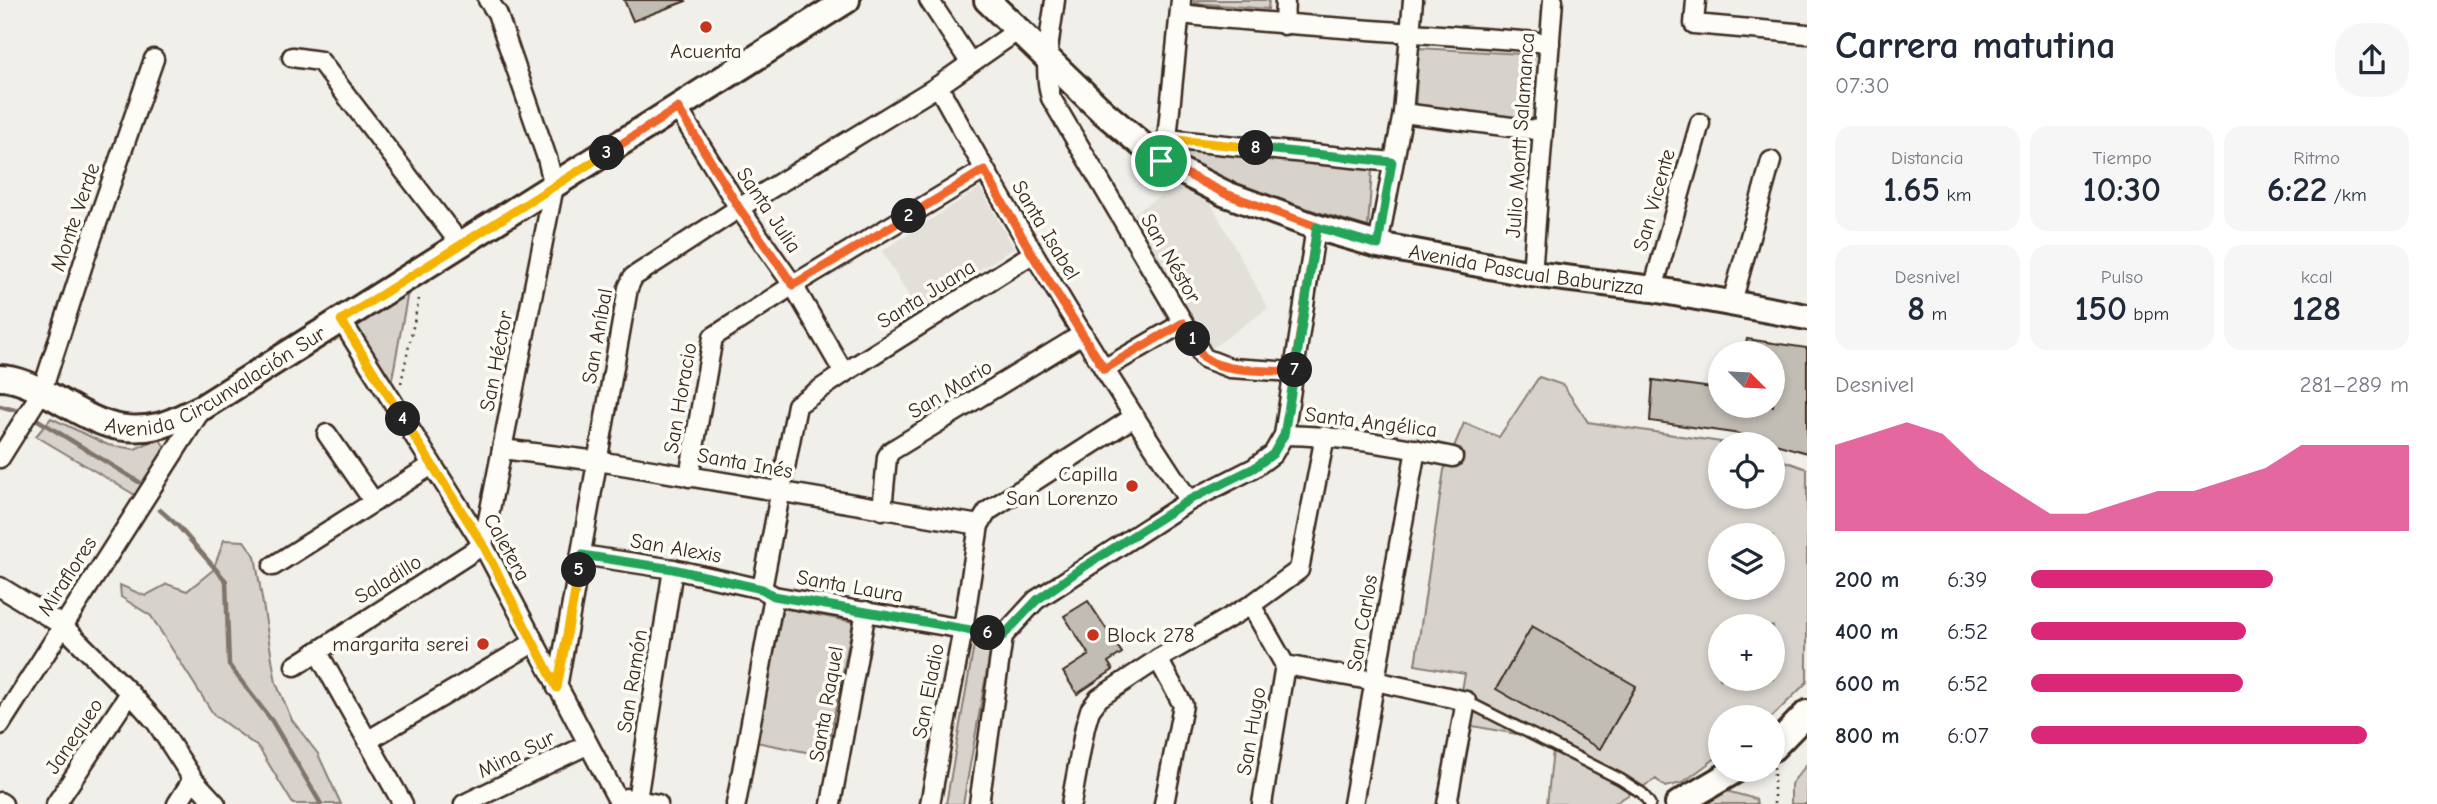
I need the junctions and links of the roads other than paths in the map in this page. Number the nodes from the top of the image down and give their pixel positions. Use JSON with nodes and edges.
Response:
{"nodes":[{"id":1,"x":488,"y":0,"type":"edge"},
{"id":2,"x":929,"y":0,"type":"edge"},
{"id":3,"x":987,"y":0,"type":"edge"},
{"id":4,"x":1055,"y":0,"type":"edge"},
{"id":5,"x":1285,"y":0,"type":"edge"},
{"id":6,"x":1413,"y":0,"type":"edge"},
{"id":7,"x":1553,"y":0,"type":"edge"},
{"id":8,"x":1696,"y":0,"type":"edge"},
{"id":9,"x":845,"y":1,"type":"edge"},
{"id":10,"x":1180,"y":7,"type":"edge"},
{"id":11,"x":1284,"y":25,"type":"junction"},
{"id":12,"x":1017,"y":31,"type":"junction"},
{"id":13,"x":1410,"y":32,"type":"junction"},
{"id":14,"x":1807,"y":34,"type":"edge"},
{"id":15,"x":1550,"y":43,"type":"junction"},
{"id":16,"x":292,"y":57,"type":"dead end"},
{"id":17,"x":154,"y":59,"type":"dead end"},
{"id":18,"x":1048,"y":60,"type":"junction"},
{"id":19,"x":970,"y":62,"type":"junction"},
{"id":20,"x":937,"y":86,"type":"junction"},
{"id":21,"x":678,"y":108,"type":"junction"},
{"id":22,"x":1402,"y":113,"type":"junction"},
{"id":23,"x":1700,"y":123,"type":"dead end"},
{"id":24,"x":1543,"y":131,"type":"junction"},
{"id":25,"x":1164,"y":150,"type":"junction"},
{"id":26,"x":1771,"y":161,"type":"dead end"},
{"id":27,"x":1392,"y":162,"type":"junction"},
{"id":28,"x":984,"y":170,"type":"junction"},
{"id":29,"x":554,"y":186,"type":"junction"},
{"id":30,"x":739,"y":208,"type":"junction"},
{"id":31,"x":1317,"y":227,"type":"junction"},
{"id":32,"x":461,"y":244,"type":"junction"},
{"id":33,"x":1378,"y":245,"type":"junction"},
{"id":34,"x":1032,"y":254,"type":"junction"},
{"id":35,"x":1532,"y":274,"type":"junction"},
{"id":36,"x":793,"y":285,"type":"junction"},
{"id":37,"x":1653,"y":289,"type":"junction"},
{"id":38,"x":1732,"y":302,"type":"junction"},
{"id":39,"x":1807,"y":317,"type":"edge"},
{"id":40,"x":341,"y":320,"type":"junction"},
{"id":41,"x":1183,"y":323,"type":"junction"},
{"id":42,"x":1083,"y":334,"type":"junction"},
{"id":43,"x":1104,"y":369,"type":"junction"},
{"id":44,"x":1294,"y":372,"type":"junction"},
{"id":45,"x":844,"y":373,"type":"junction"},
{"id":46,"x":0,"y":378,"type":"edge"},
{"id":47,"x":31,"y":407,"type":"junction"},
{"id":48,"x":203,"y":407,"type":"junction"},
{"id":49,"x":1134,"y":417,"type":"junction"},
{"id":50,"x":164,"y":424,"type":"junction"},
{"id":51,"x":327,"y":435,"type":"dead end"},
{"id":52,"x":1284,"y":435,"type":"junction"},
{"id":53,"x":1325,"y":436,"type":"junction"},
{"id":54,"x":502,"y":449,"type":"junction"},
{"id":55,"x":1416,"y":449,"type":"junction"},
{"id":56,"x":174,"y":452,"type":"junction"},
{"id":57,"x":1453,"y":457,"type":"dead end"},
{"id":58,"x":0,"y":458,"type":"edge"},
{"id":59,"x":598,"y":461,"type":"junction"},
{"id":60,"x":432,"y":465,"type":"junction"},
{"id":61,"x":689,"y":477,"type":"junction"},
{"id":62,"x":781,"y":492,"type":"junction"},
{"id":63,"x":1189,"y":500,"type":"junction"},
{"id":64,"x":374,"y":502,"type":"junction"},
{"id":65,"x":883,"y":510,"type":"junction"},
{"id":66,"x":979,"y":525,"type":"junction"},
{"id":67,"x":483,"y":545,"type":"junction"},
{"id":68,"x":582,"y":555,"type":"junction"},
{"id":69,"x":273,"y":566,"type":"dead end"},
{"id":70,"x":673,"y":569,"type":"junction"},
{"id":71,"x":0,"y":587,"type":"edge"},
{"id":72,"x":768,"y":592,"type":"junction"},
{"id":73,"x":1251,"y":605,"type":"junction"},
{"id":74,"x":866,"y":611,"type":"junction"},
{"id":75,"x":62,"y":625,"type":"junction"},
{"id":76,"x":963,"y":629,"type":"junction"},
{"id":77,"x":1003,"y":636,"type":"junction"},
{"id":78,"x":533,"y":643,"type":"junction"},
{"id":79,"x":317,"y":651,"type":"junction"},
{"id":80,"x":1158,"y":659,"type":"junction"},
{"id":81,"x":1285,"y":665,"type":"junction"},
{"id":82,"x":295,"y":666,"type":"dead end"},
{"id":83,"x":1376,"y":681,"type":"junction"},
{"id":84,"x":557,"y":688,"type":"junction"},
{"id":85,"x":130,"y":693,"type":"junction"},
{"id":86,"x":1466,"y":701,"type":"junction"},
{"id":87,"x":1807,"y":713,"type":"edge"},
{"id":88,"x":0,"y":725,"type":"edge"},
{"id":89,"x":1785,"y":736,"type":"edge"},
{"id":90,"x":367,"y":741,"type":"junction"},
{"id":91,"x":587,"y":745,"type":"junction"},
{"id":92,"x":192,"y":779,"type":"junction"},
{"id":93,"x":1716,"y":782,"type":"edge"},
{"id":94,"x":624,"y":800,"type":"edge"},
{"id":95,"x":56,"y":804,"type":"edge"},
{"id":96,"x":177,"y":804,"type":"edge"},
{"id":97,"x":216,"y":804,"type":"edge"},
{"id":98,"x":403,"y":804,"type":"edge"},
{"id":99,"x":464,"y":804,"type":"edge"},
{"id":100,"x":658,"y":804,"type":"edge"},
{"id":101,"x":736,"y":804,"type":"edge"},
{"id":102,"x":831,"y":804,"type":"edge"},
{"id":103,"x":930,"y":804,"type":"edge"},
{"id":104,"x":981,"y":804,"type":"edge"},
{"id":105,"x":1071,"y":804,"type":"edge"},
{"id":106,"x":1164,"y":804,"type":"edge"},
{"id":107,"x":1262,"y":804,"type":"edge"},
{"id":108,"x":1353,"y":804,"type":"edge"},
{"id":109,"x":1447,"y":804,"type":"edge"},
{"id":110,"x":1650,"y":804,"type":"edge"},
{"id":111,"x":1678,"y":804,"type":"edge"}],
"edges":[{"from":1,"to":29,"type":"street"},
{"from":2,"to":19,"type":"street"},
{"from":3,"to":12,"type":"main road","name":"Avenida Pascual Baburizza"},
{"from":4,"to":18,"type":"street","name":"San Néstor"},
{"from":5,"to":11,"type":"street"},
{"from":6,"to":13,"type":"street"},
{"from":7,"to":15,"type":"street","name":"Julio Montt Salamanca"},
{"from":8,"to":14,"type":"street"},
{"from":9,"to":21,"type":"main road","name":"Avenida Circunvalación Sur"},
{"from":10,"to":11,"type":"street"},
{"from":10,"to":25,"type":"street"},
{"from":11,"to":13,"type":"street"},
{"from":12,"to":18,"type":"main road","name":"Avenida Pascual Baburizza"},
{"from":12,"to":19,"type":"street","name":"San Aníbal"},
{"from":13,"to":15,"type":"street"},
{"from":13,"to":22,"type":"street"},
{"from":15,"to":24,"type":"street","name":"Julio Montt Salamanca"},
{"from":16,"to":32,"type":"street"},
{"from":17,"to":47,"type":"street","name":"Monte Verde"},
{"from":18,"to":25,"type":"main road","name":"Avenida Pascual Baburizza"},
{"from":18,"to":41,"type":"street","name":"San Néstor"},
{"from":19,"to":20,"type":"street","name":"San Aníbal"},
{"from":20,"to":28,"type":"street"},
{"from":20,"to":30,"type":"street","name":"San Aníbal"},
{"from":21,"to":29,"type":"main road","name":"Avenida Circunvalación Sur"},
{"from":21,"to":30,"type":"street","name":"Santa Julia"},
{"from":22,"to":24,"type":"street"},
{"from":22,"to":27,"type":"street"},
{"from":23,"to":37,"type":"street","name":"San Vicente"},
{"from":24,"to":35,"type":"street","name":"Julio Montt Salamanca"},
{"from":25,"to":27,"type":"street"},
{"from":25,"to":31,"type":"main road","name":"Avenida Pascual Baburizza"},
{"from":26,"to":38,"type":"street"},
{"from":27,"to":33,"type":"street"},
{"from":28,"to":34,"type":"street","name":"Santa Isabel"},
{"from":28,"to":36,"type":"street","name":"Santa Isabel"},
{"from":29,"to":32,"type":"main road","name":"Avenida Circunvalación Sur"},
{"from":29,"to":54,"type":"street","name":"San Héctor"},
{"from":30,"to":36,"type":"street","name":"Santa Julia"},
{"from":30,"to":59,"type":"street","name":"San Aníbal"},
{"from":31,"to":33,"type":"main road","name":"Avenida Pascual Baburizza"},
{"from":31,"to":44,"type":"street"},
{"from":32,"to":40,"type":"main road","name":"Avenida Circunvalación Sur"},
{"from":33,"to":35,"type":"main road","name":"Avenida Pascual Baburizza"},
{"from":34,"to":42,"type":"street","name":"Santa Isabel"},
{"from":34,"to":45,"type":"street","name":"Santa Juana"},
{"from":35,"to":37,"type":"main road","name":"Avenida Pascual Baburizza"},
{"from":36,"to":45,"type":"street","name":"Santa Julia"},
{"from":36,"to":61,"type":"street","name":"San Horacio"},
{"from":37,"to":38,"type":"main road","name":"Avenida Pascual Baburizza"},
{"from":38,"to":39,"type":"main road","name":"Avenida Pascual Baburizza"},
{"from":40,"to":48,"type":"main road","name":"Avenida Circunvalación Sur"},
{"from":40,"to":60,"type":"street","name":"Caletera"},
{"from":41,"to":43,"type":"street"},
{"from":41,"to":44,"type":"street","name":"San Néstor"},
{"from":42,"to":43,"type":"street","name":"Santa Isabel"},
{"from":42,"to":65,"type":"street","name":"San Mario"},
{"from":43,"to":49,"type":"street","name":"Santa Isabel"},
{"from":44,"to":52,"type":"street"},
{"from":45,"to":62,"type":"street","name":"Santa Juana"},
{"from":46,"to":47,"type":"main road","name":"Avenida Circunvalación Sur"},
{"from":47,"to":50,"type":"main road","name":"Avenida Circunvalación Sur"},
{"from":47,"to":58,"type":"street","name":"Monte Verde"},
{"from":48,"to":50,"type":"main road","name":"Avenida Circunvalación Sur"},
{"from":48,"to":56,"type":"street","name":"Miraflores"},
{"from":49,"to":63,"type":"street","name":"Santa Isabel"},
{"from":49,"to":66,"type":"street"},
{"from":50,"to":56,"type":"street"},
{"from":51,"to":64,"type":"street"},
{"from":52,"to":53,"type":"street","name":"Santa Angélica"},
{"from":52,"to":63,"type":"street"},
{"from":53,"to":55,"type":"street","name":"Santa Angélica"},
{"from":53,"to":73,"type":"street"},
{"from":54,"to":59,"type":"street","name":"Santa Inés"},
{"from":54,"to":67,"type":"street","name":"San Héctor"},
{"from":55,"to":57,"type":"street","name":"Santa Angélica"},
{"from":55,"to":83,"type":"street","name":"San Carlos"},
{"from":56,"to":75,"type":"street","name":"Miraflores"},
{"from":59,"to":61,"type":"street","name":"Santa Inés"},
{"from":59,"to":68,"type":"street","name":"San Aníbal"},
{"from":60,"to":64,"type":"street"},
{"from":60,"to":67,"type":"street","name":"Caletera"},
{"from":61,"to":62,"type":"street","name":"Santa Inés"},
{"from":62,"to":65,"type":"street","name":"Santa Inés"},
{"from":62,"to":72,"type":"street","name":"Santa Juana"},
{"from":63,"to":77,"type":"street"},
{"from":64,"to":69,"type":"street"},
{"from":65,"to":66,"type":"street","name":"Santa Inés"},
{"from":66,"to":76,"type":"street","name":"San Eladio"},
{"from":67,"to":78,"type":"street","name":"Caletera"},
{"from":67,"to":79,"type":"street","name":"Saladillo"},
{"from":68,"to":70,"type":"street","name":"San Alexis"},
{"from":68,"to":84,"type":"street","name":"San Aníbal"},
{"from":70,"to":72,"type":"street","name":"San Alexis"},
{"from":70,"to":94,"type":"street","name":"San Ramón"},
{"from":71,"to":75,"type":"street"},
{"from":72,"to":74,"type":"street","name":"Santa Laura"},
{"from":72,"to":101,"type":"street","name":"Santa Laura"},
{"from":73,"to":80,"type":"street"},
{"from":73,"to":81,"type":"street"},
{"from":74,"to":76,"type":"street","name":"Santa Laura"},
{"from":74,"to":102,"type":"street","name":"Santa Raquel"},
{"from":75,"to":85,"type":"street"},
{"from":75,"to":88,"type":"street","name":"Miraflores"},
{"from":76,"to":77,"type":"street","name":"Santa Laura"},
{"from":76,"to":103,"type":"street","name":"San Eladio"},
{"from":77,"to":104,"type":"street"},
{"from":78,"to":84,"type":"street","name":"Caletera"},
{"from":78,"to":90,"type":"street"},
{"from":79,"to":82,"type":"street","name":"Saladillo"},
{"from":79,"to":90,"type":"street"},
{"from":80,"to":105,"type":"street"},
{"from":80,"to":106,"type":"street"},
{"from":81,"to":83,"type":"street"},
{"from":81,"to":107,"type":"street","name":"San Hugo"},
{"from":83,"to":86,"type":"street"},
{"from":83,"to":108,"type":"street","name":"San Carlos"},
{"from":84,"to":91,"type":"street","name":"Caletera"},
{"from":85,"to":92,"type":"street"},
{"from":85,"to":95,"type":"street","name":"Janequeo"},
{"from":86,"to":109,"type":"street"},
{"from":86,"to":110,"type":"lane"},
{"from":87,"to":89,"type":"main road"},
{"from":90,"to":98,"type":"street"},
{"from":91,"to":94,"type":"street","name":"Caletera"},
{"from":91,"to":99,"type":"street","name":"Mina Sur"},
{"from":92,"to":96,"type":"street"},
{"from":92,"to":97,"type":"street"},
{"from":93,"to":111,"type":"main road"},
{"from":94,"to":100,"type":"street"}]}
